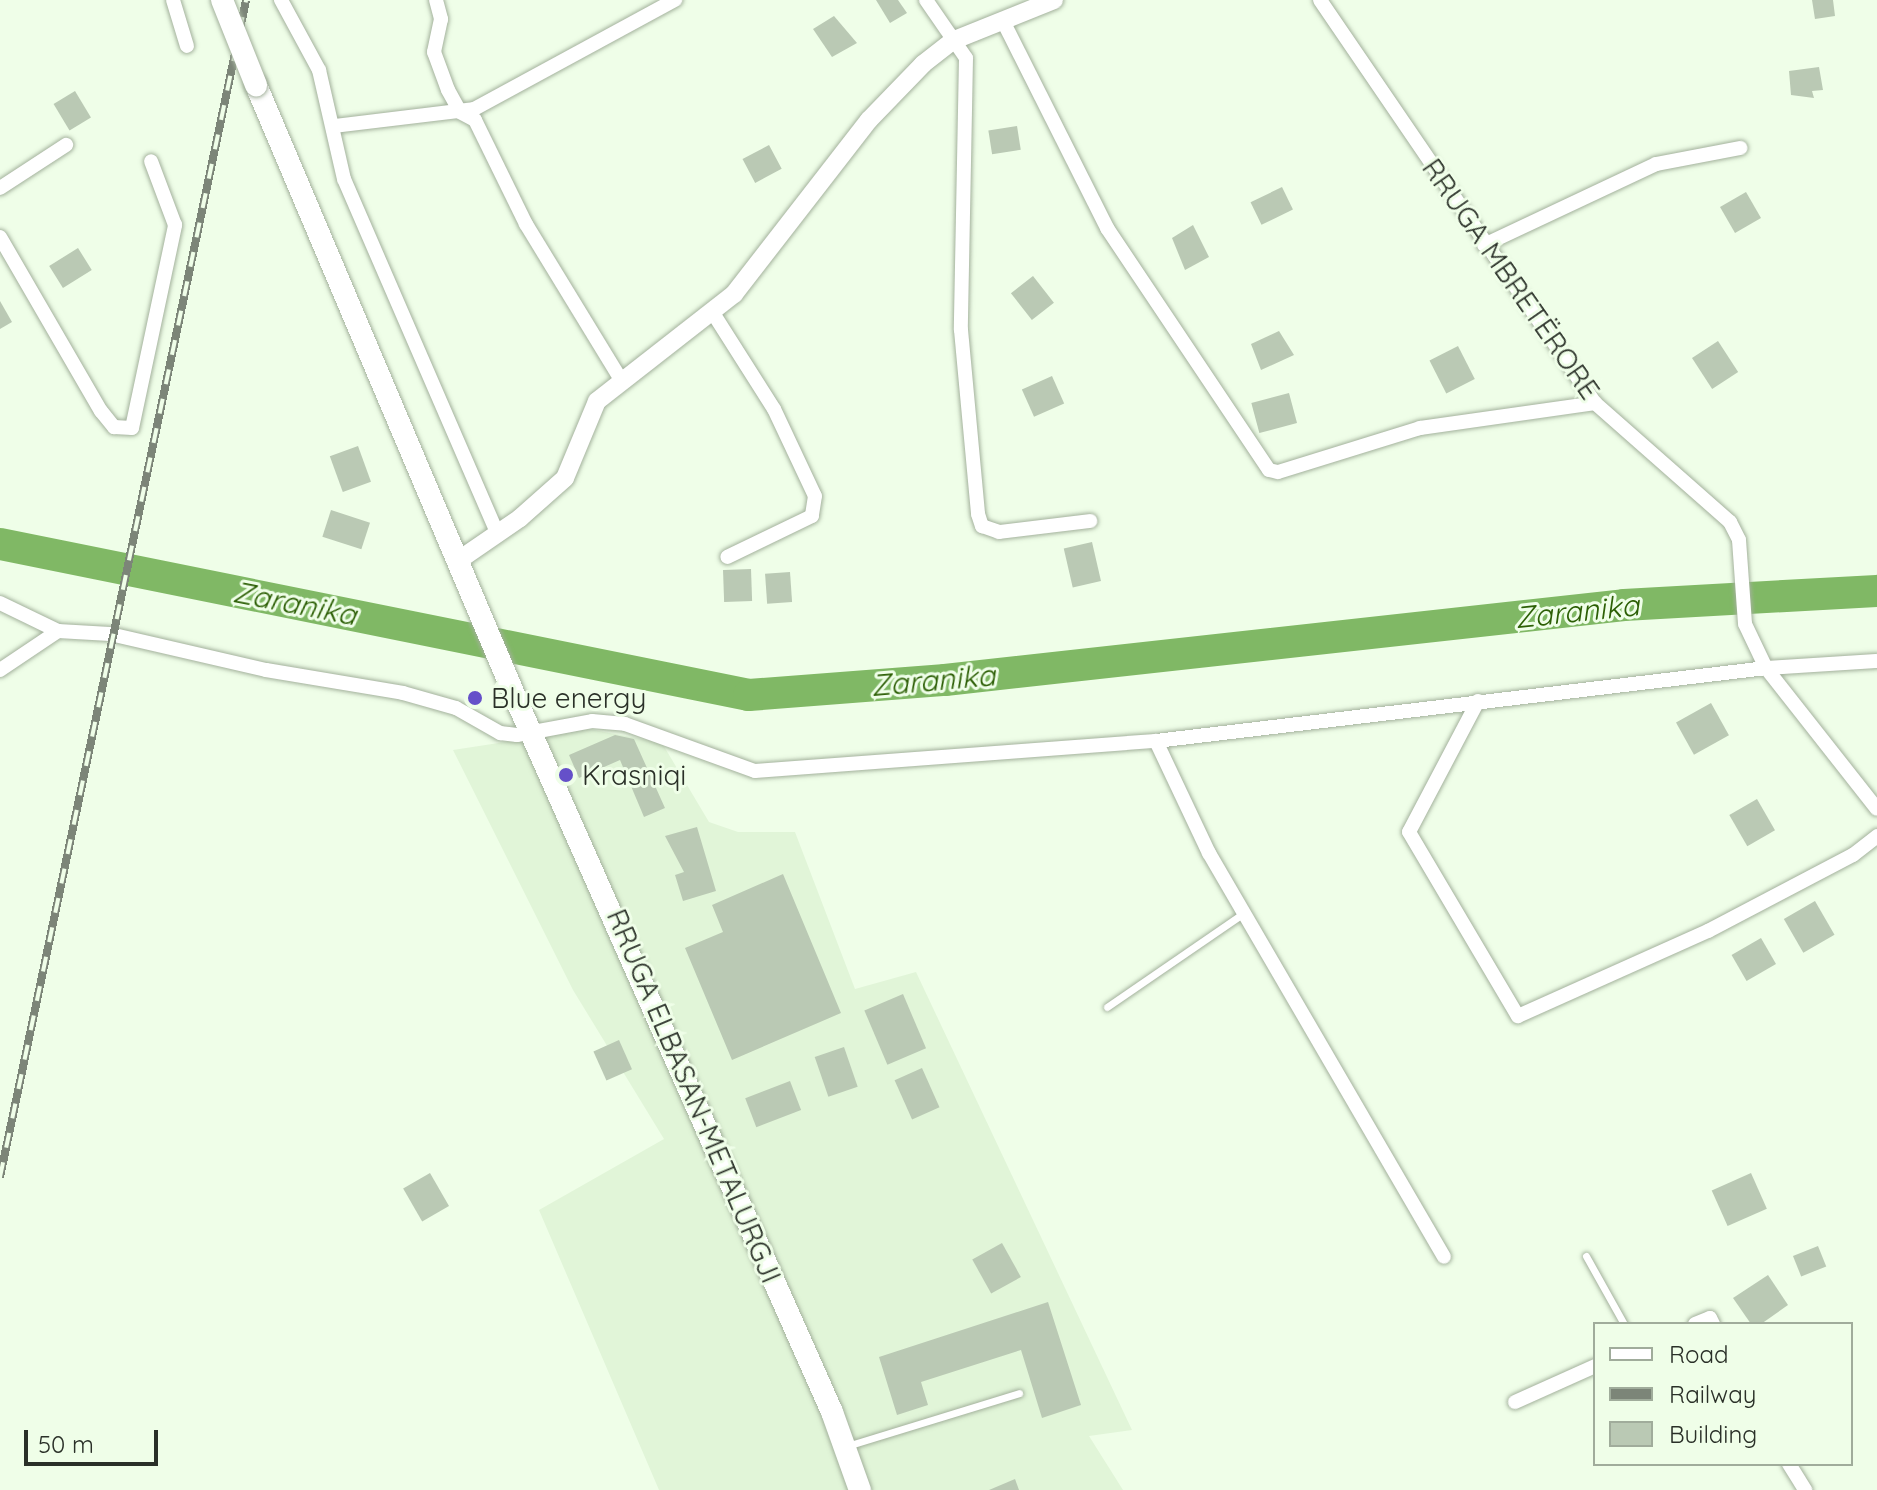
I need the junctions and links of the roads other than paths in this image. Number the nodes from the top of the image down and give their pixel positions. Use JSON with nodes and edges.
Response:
{"nodes":[{"id":1,"x":173,"y":0,"type":"edge"},
{"id":2,"x":222,"y":0,"type":"edge"},
{"id":3,"x":281,"y":0,"type":"edge"},
{"id":4,"x":436,"y":0,"type":"edge"},
{"id":5,"x":675,"y":0,"type":"edge"},
{"id":6,"x":926,"y":0,"type":"edge"},
{"id":7,"x":1054,"y":0,"type":"edge"},
{"id":8,"x":1320,"y":0,"type":"edge"},
{"id":9,"x":1003,"y":21,"type":"junction"},
{"id":10,"x":952,"y":41,"type":"junction"},
{"id":11,"x":187,"y":46,"type":"dead end"},
{"id":12,"x":460,"y":112,"type":"junction"},
{"id":13,"x":334,"y":126,"type":"junction"},
{"id":14,"x":66,"y":145,"type":"dead end"},
{"id":15,"x":1740,"y":148,"type":"dead end"},
{"id":16,"x":151,"y":161,"type":"dead end"},
{"id":17,"x":0,"y":188,"type":"edge"},
{"id":18,"x":0,"y":237,"type":"edge"},
{"id":19,"x":1484,"y":245,"type":"junction"},
{"id":20,"x":713,"y":313,"type":"junction"},
{"id":21,"x":622,"y":381,"type":"junction"},
{"id":22,"x":1595,"y":403,"type":"junction"},
{"id":23,"x":1090,"y":521,"type":"dead end"},
{"id":24,"x":498,"y":535,"type":"junction"},
{"id":25,"x":727,"y":557,"type":"dead end"},
{"id":26,"x":459,"y":560,"type":"junction"},
{"id":27,"x":0,"y":603,"type":"edge"},
{"id":28,"x":58,"y":631,"type":"junction"},
{"id":29,"x":1877,"y":661,"type":"edge"},
{"id":30,"x":1766,"y":668,"type":"junction"},
{"id":31,"x":0,"y":670,"type":"edge"},
{"id":32,"x":1478,"y":701,"type":"junction"},
{"id":33,"x":531,"y":732,"type":"junction"},
{"id":34,"x":1156,"y":741,"type":"junction"},
{"id":35,"x":1877,"y":809,"type":"edge"},
{"id":36,"x":1877,"y":836,"type":"edge"},
{"id":37,"x":1245,"y":912,"type":"junction"},
{"id":38,"x":1107,"y":1007,"type":"dead end"},
{"id":39,"x":1444,"y":1256,"type":"dead end"},
{"id":40,"x":1586,"y":1256,"type":"dead end"},
{"id":41,"x":1623,"y":1322,"type":"edge"},
{"id":42,"x":1593,"y":1367,"type":"edge"},
{"id":43,"x":1019,"y":1393,"type":"dead end"},
{"id":44,"x":1515,"y":1402,"type":"dead end"},
{"id":45,"x":844,"y":1447,"type":"junction"},
{"id":46,"x":1790,"y":1466,"type":"edge"},
{"id":47,"x":860,"y":1490,"type":"edge"},
{"id":48,"x":1805,"y":1490,"type":"edge"}],
"edges":[{"from":1,"to":11,"type":"street"},
{"from":2,"to":26,"type":"main road","bridge":true},
{"from":3,"to":13,"type":"street"},
{"from":4,"to":12,"type":"street"},
{"from":5,"to":12,"type":"street"},
{"from":6,"to":10,"type":"street"},
{"from":7,"to":9,"type":"street"},
{"from":8,"to":19,"type":"street","name":"RRUGA MBRETËRORE"},
{"from":9,"to":10,"type":"street"},
{"from":9,"to":22,"type":"street"},
{"from":10,"to":20,"type":"street"},
{"from":10,"to":23,"type":"street"},
{"from":12,"to":13,"type":"street"},
{"from":12,"to":21,"type":"street"},
{"from":13,"to":24,"type":"street"},
{"from":14,"to":17,"type":"street"},
{"from":15,"to":19,"type":"street"},
{"from":16,"to":18,"type":"street"},
{"from":19,"to":22,"type":"street","name":"RRUGA MBRETËRORE"},
{"from":20,"to":21,"type":"street"},
{"from":20,"to":25,"type":"street"},
{"from":21,"to":24,"type":"street"},
{"from":22,"to":30,"type":"street","name":"RRUGA MBRETËRORE"},
{"from":24,"to":26,"type":"street"},
{"from":26,"to":33,"type":"main road","name":"RRUGA ELBASAN-METALURGJI"},
{"from":27,"to":28,"type":"street"},
{"from":28,"to":31,"type":"street"},
{"from":28,"to":33,"type":"street"},
{"from":29,"to":30,"type":"street"},
{"from":30,"to":32,"type":"street"},
{"from":30,"to":35,"type":"street","name":"RRUGA MBRETËRORE"},
{"from":32,"to":34,"type":"street"},
{"from":32,"to":36,"type":"street"},
{"from":33,"to":34,"type":"street"},
{"from":33,"to":45,"type":"main road","name":"RRUGA ELBASAN-METALURGJI"},
{"from":34,"to":37,"type":"street"},
{"from":37,"to":38,"type":"lane"},
{"from":37,"to":39,"type":"street"},
{"from":40,"to":41,"type":"lane"},
{"from":42,"to":44,"type":"street"},
{"from":43,"to":45,"type":"lane"},
{"from":45,"to":47,"type":"main road","name":"RRUGA ELBASAN-METALURGJI"},
{"from":46,"to":48,"type":"street"}]}
